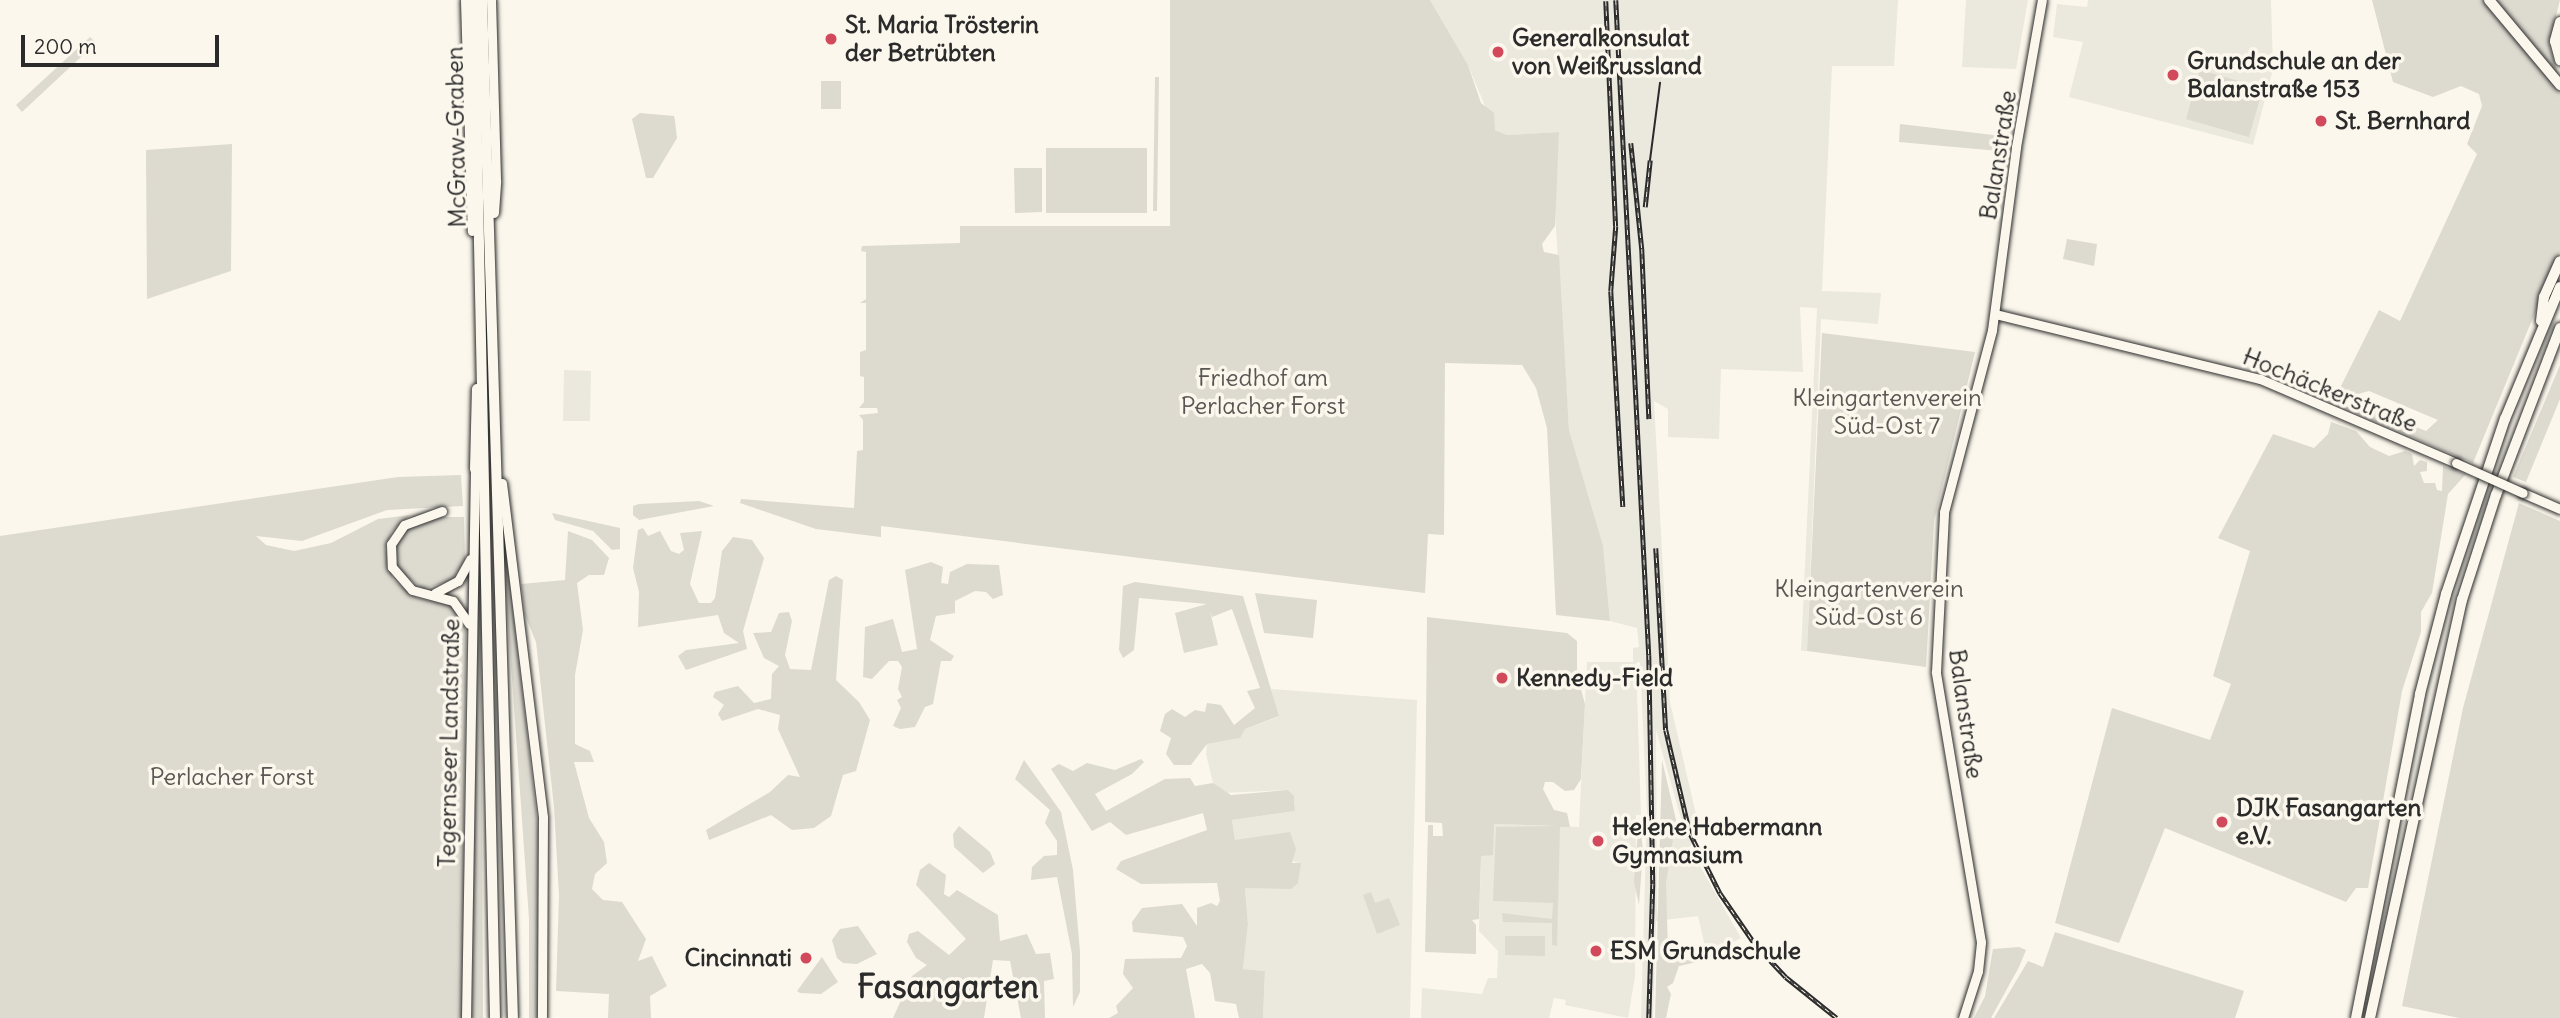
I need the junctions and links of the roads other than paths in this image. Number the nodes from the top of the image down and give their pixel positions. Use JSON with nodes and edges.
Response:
{"nodes":[{"id":1,"x":465,"y":0,"type":"edge"},
{"id":2,"x":474,"y":0,"type":"edge"},
{"id":3,"x":482,"y":0,"type":"edge"},
{"id":4,"x":491,"y":0,"type":"edge"},
{"id":5,"x":2042,"y":0,"type":"edge"},
{"id":6,"x":2489,"y":0,"type":"edge"},
{"id":7,"x":2560,"y":22,"type":"edge"},
{"id":8,"x":2560,"y":60,"type":"edge"},
{"id":9,"x":2560,"y":85,"type":"edge"},
{"id":10,"x":496,"y":181,"type":"joint"},
{"id":11,"x":472,"y":231,"type":"joint"},
{"id":12,"x":490,"y":250,"type":"junction"},
{"id":13,"x":2560,"y":261,"type":"edge"},
{"id":14,"x":477,"y":273,"type":"junction"},
{"id":15,"x":2560,"y":287,"type":"edge"},
{"id":16,"x":1995,"y":314,"type":"junction"},
{"id":17,"x":2560,"y":328,"type":"edge"},
{"id":18,"x":2539,"y":334,"type":"junction"},
{"id":19,"x":480,"y":380,"type":"junction"},
{"id":20,"x":490,"y":436,"type":"junction"},
{"id":21,"x":475,"y":469,"type":"joint"},
{"id":22,"x":502,"y":483,"type":"joint"},
{"id":23,"x":2560,"y":509,"type":"edge"},
{"id":24,"x":442,"y":511,"type":"dead end"},
{"id":25,"x":472,"y":552,"type":"junction"},
{"id":26,"x":419,"y":593,"type":"junction"},
{"id":27,"x":471,"y":628,"type":"junction"},
{"id":28,"x":466,"y":1018,"type":"edge"},
{"id":29,"x":495,"y":1018,"type":"edge"},
{"id":30,"x":513,"y":1018,"type":"edge"},
{"id":31,"x":542,"y":1018,"type":"edge"},
{"id":32,"x":1963,"y":1018,"type":"edge"},
{"id":33,"x":2357,"y":1018,"type":"edge"},
{"id":34,"x":2370,"y":1018,"type":"edge"}],
"edges":[{"from":1,"to":11,"type":"main road"},
{"from":2,"to":14,"type":"highway","name":"McGraw-Graben"},
{"from":3,"to":12,"type":"highway","name":"McGraw-Graben"},
{"from":4,"to":10,"type":"main road"},
{"from":5,"to":16,"type":"main road","name":"Balanstraße"},
{"from":6,"to":9,"type":"highway"},
{"from":7,"to":8,"type":"highway"},
{"from":10,"to":12,"type":"highway"},
{"from":11,"to":14,"type":"highway"},
{"from":12,"to":20,"type":"highway"},
{"from":13,"to":18,"type":"highway"},
{"from":14,"to":19,"type":"highway"},
{"from":15,"to":18,"type":"highway"},
{"from":16,"to":23,"type":"main road","name":"Hochäckerstraße","bridge":true},
{"from":16,"to":32,"type":"main road","name":"Balanstraße"},
{"from":17,"to":34,"type":"highway"},
{"from":18,"to":33,"type":"highway"},
{"from":19,"to":20,"type":"highway"},
{"from":19,"to":21,"type":"highway"},
{"from":20,"to":22,"type":"highway"},
{"from":20,"to":29,"type":"highway"},
{"from":20,"to":30,"type":"highway"},
{"from":21,"to":25,"type":"main road","name":"Tegernseer Landstraße"},
{"from":22,"to":31,"type":"main road"},
{"from":24,"to":26,"type":"main road"},
{"from":25,"to":26,"type":"main road"},
{"from":25,"to":27,"type":"main road","name":"Tegernseer Landstraße"},
{"from":26,"to":27,"type":"main road"},
{"from":27,"to":28,"type":"main road","name":"Tegernseer Landstraße"}]}
